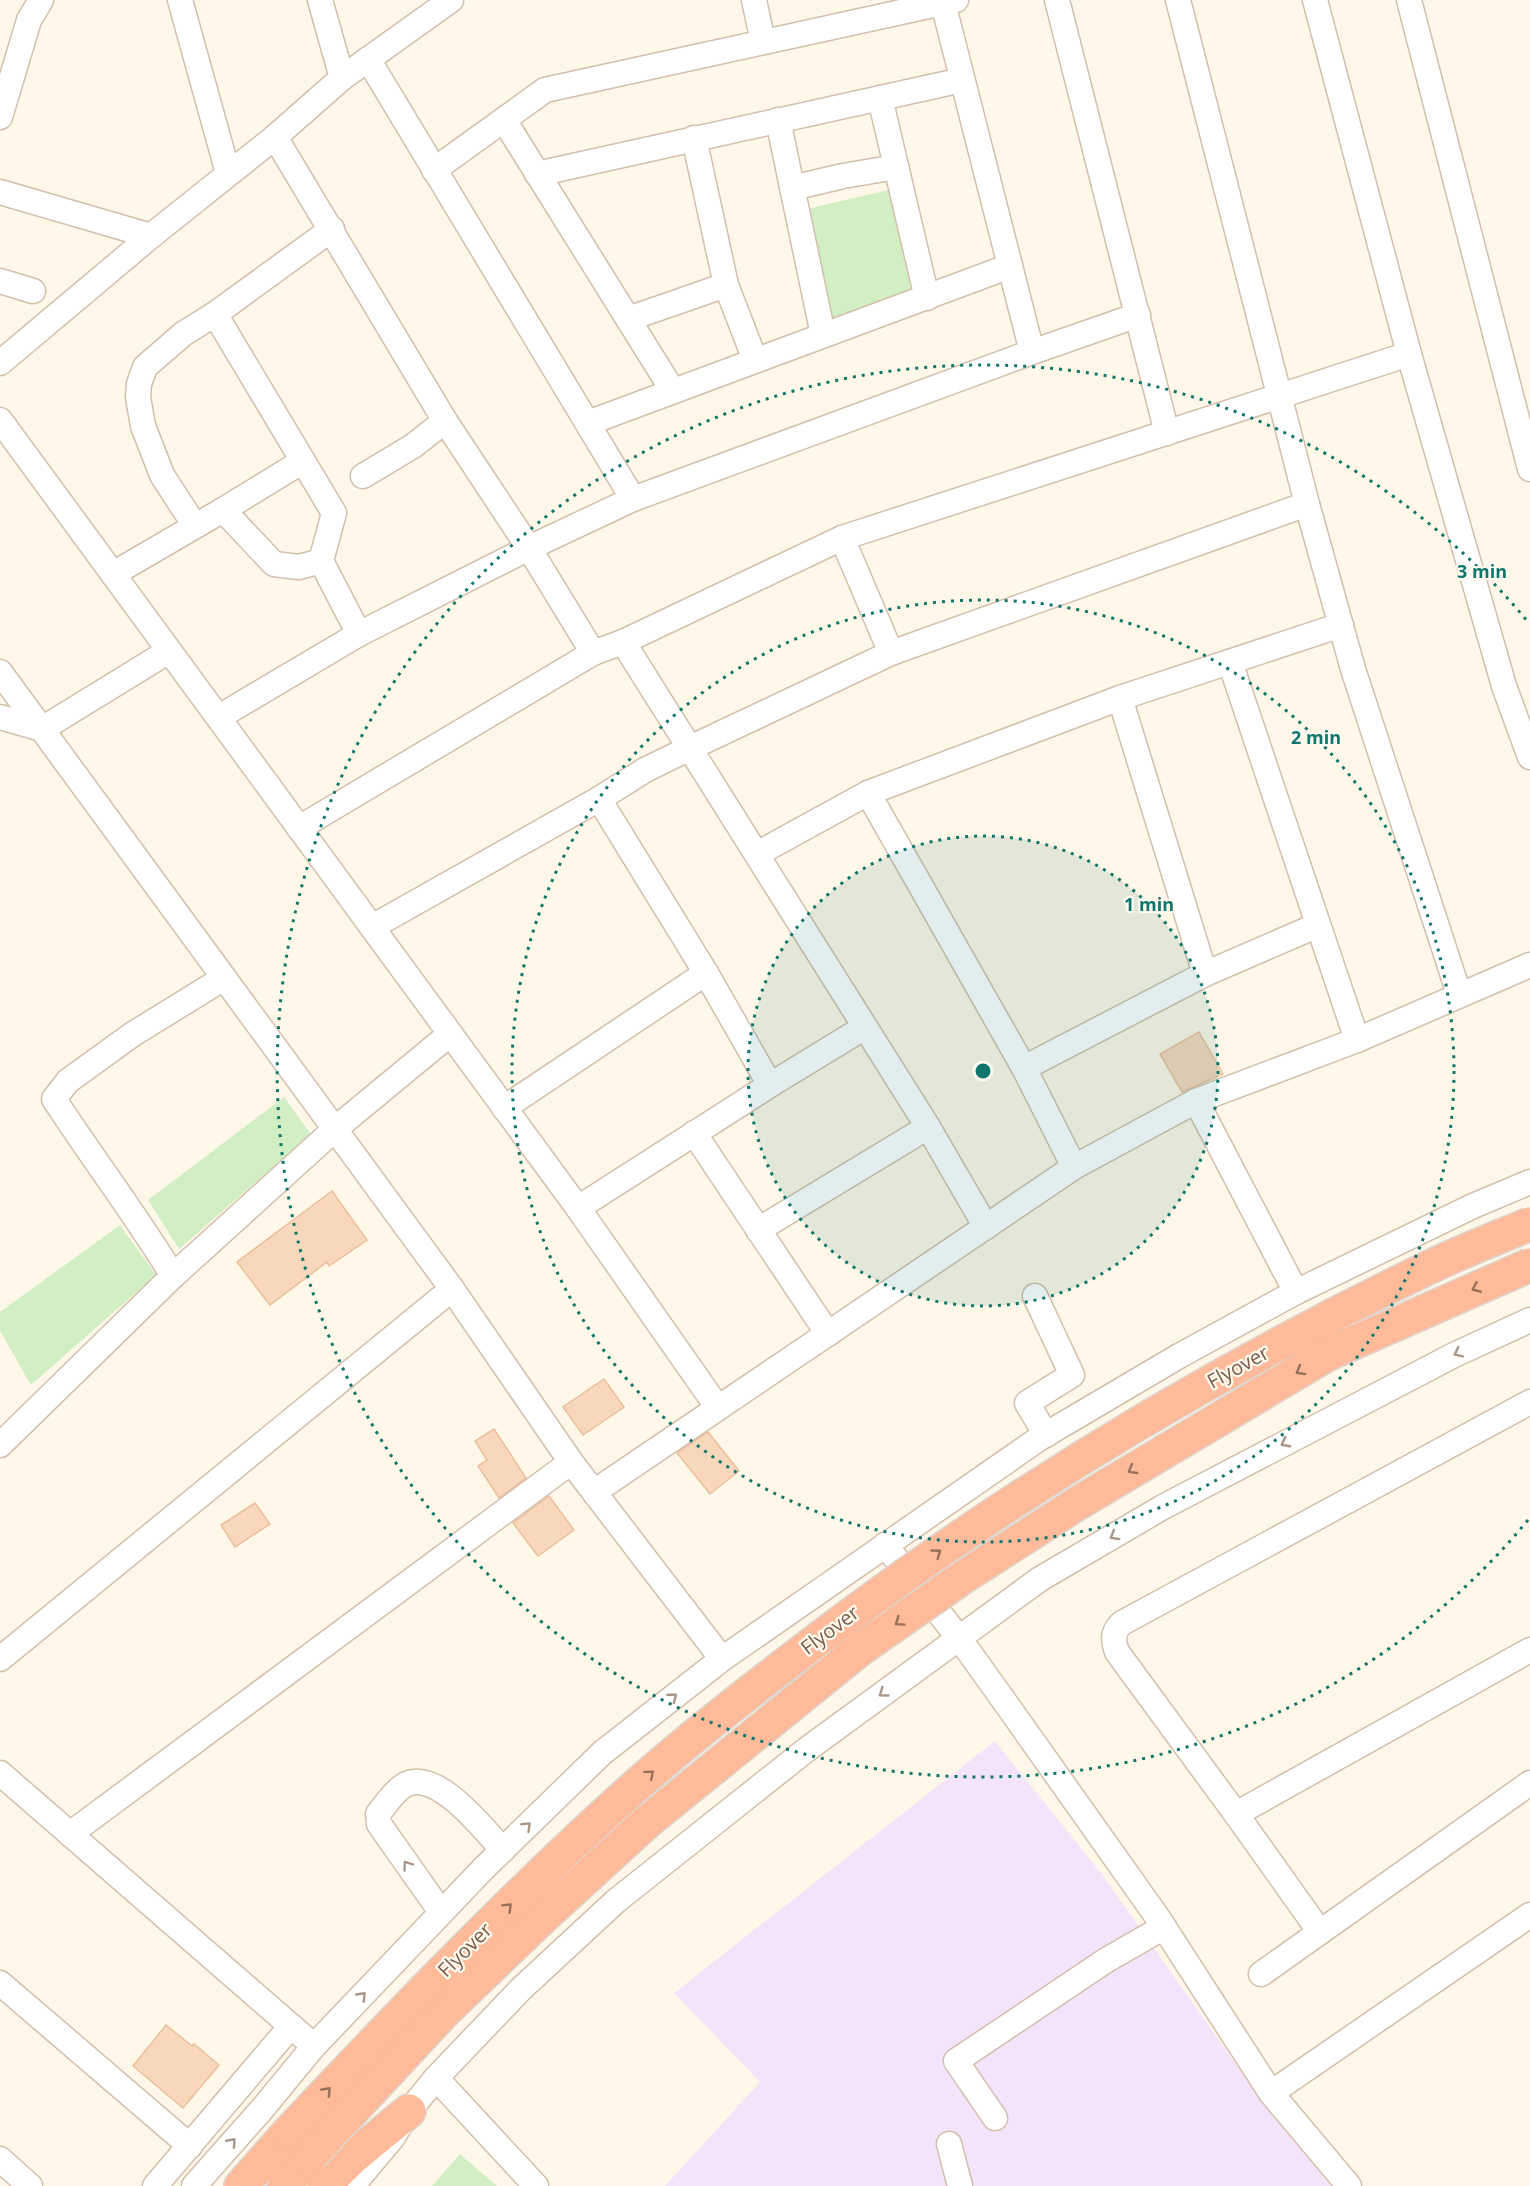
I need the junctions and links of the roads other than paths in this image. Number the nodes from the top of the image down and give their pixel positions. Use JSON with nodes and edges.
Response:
{"nodes":[{"id":1,"x":41,"y":0,"type":"edge"},
{"id":2,"x":180,"y":0,"type":"edge"},
{"id":3,"x":320,"y":0,"type":"edge"},
{"id":4,"x":451,"y":0,"type":"edge"},
{"id":5,"x":754,"y":0,"type":"edge"},
{"id":6,"x":1057,"y":0,"type":"edge"},
{"id":7,"x":1178,"y":0,"type":"edge"},
{"id":8,"x":1315,"y":0,"type":"edge"},
{"id":9,"x":1409,"y":0,"type":"edge"},
{"id":10,"x":949,"y":2,"type":"edge"},
{"id":11,"x":763,"y":42,"type":"junction"},
{"id":12,"x":368,"y":59,"type":"junction"},
{"id":13,"x":342,"y":78,"type":"junction"},
{"id":14,"x":962,"y":80,"type":"junction"},
{"id":15,"x":880,"y":98,"type":"junction"},
{"id":16,"x":0,"y":117,"type":"edge"},
{"id":17,"x":504,"y":120,"type":"junction"},
{"id":18,"x":778,"y":120,"type":"junction"},
{"id":19,"x":275,"y":136,"type":"junction"},
{"id":20,"x":694,"y":138,"type":"junction"},
{"id":21,"x":896,"y":167,"type":"junction"},
{"id":22,"x":434,"y":170,"type":"junction"},
{"id":23,"x":228,"y":173,"type":"junction"},
{"id":24,"x":537,"y":174,"type":"junction"},
{"id":25,"x":792,"y":188,"type":"junction"},
{"id":26,"x":0,"y":192,"type":"edge"},
{"id":27,"x":332,"y":229,"type":"junction"},
{"id":28,"x":151,"y":236,"type":"junction"},
{"id":29,"x":1010,"y":266,"type":"junction"},
{"id":30,"x":0,"y":281,"type":"edge"},
{"id":31,"x":726,"y":285,"type":"junction"},
{"id":32,"x":33,"y":291,"type":"dead end"},
{"id":33,"x":927,"y":298,"type":"junction"},
{"id":34,"x":215,"y":314,"type":"junction"},
{"id":35,"x":1138,"y":315,"type":"junction"},
{"id":36,"x":628,"y":319,"type":"junction"},
{"id":37,"x":823,"y":335,"type":"junction"},
{"id":38,"x":1032,"y":352,"type":"junction"},
{"id":39,"x":1409,"y":354,"type":"junction"},
{"id":40,"x":755,"y":360,"type":"junction"},
{"id":41,"x":0,"y":363,"type":"edge"},
{"id":42,"x":673,"y":391,"type":"junction"},
{"id":43,"x":1281,"y":395,"type":"junction"},
{"id":44,"x":0,"y":420,"type":"edge"},
{"id":45,"x":445,"y":421,"type":"junction"},
{"id":46,"x":588,"y":423,"type":"junction"},
{"id":47,"x":1167,"y":433,"type":"junction"},
{"id":48,"x":303,"y":461,"type":"junction"},
{"id":49,"x":1530,"y":469,"type":"edge"},
{"id":50,"x":363,"y":476,"type":"dead end"},
{"id":51,"x":633,"y":499,"type":"junction"},
{"id":52,"x":1307,"y":504,"type":"junction"},
{"id":53,"x":223,"y":510,"type":"junction"},
{"id":54,"x":195,"y":526,"type":"junction"},
{"id":55,"x":842,"y":538,"type":"junction"},
{"id":56,"x":529,"y":548,"type":"junction"},
{"id":57,"x":321,"y":561,"type":"junction"},
{"id":58,"x":113,"y":574,"type":"junction"},
{"id":59,"x":1341,"y":625,"type":"junction"},
{"id":60,"x":359,"y":634,"type":"junction"},
{"id":61,"x":623,"y":642,"type":"junction"},
{"id":62,"x":169,"y":651,"type":"junction"},
{"id":63,"x":593,"y":653,"type":"junction"},
{"id":64,"x":891,"y":653,"type":"junction"},
{"id":65,"x":1230,"y":662,"type":"junction"},
{"id":66,"x":0,"y":672,"type":"edge"},
{"id":67,"x":1120,"y":698,"type":"junction"},
{"id":68,"x":0,"y":717,"type":"edge"},
{"id":69,"x":219,"y":717,"type":"junction"},
{"id":70,"x":42,"y":729,"type":"junction"},
{"id":71,"x":690,"y":748,"type":"junction"},
{"id":72,"x":1530,"y":757,"type":"edge"},
{"id":73,"x":868,"y":793,"type":"junction"},
{"id":74,"x":598,"y":799,"type":"junction"},
{"id":75,"x":299,"y":828,"type":"junction"},
{"id":76,"x":757,"y":854,"type":"junction"},
{"id":77,"x":1318,"y":925,"type":"junction"},
{"id":78,"x":372,"y":927,"type":"junction"},
{"id":79,"x":1530,"y":965,"type":"edge"},
{"id":80,"x":706,"y":973,"type":"junction"},
{"id":81,"x":1205,"y":974,"type":"junction"},
{"id":82,"x":224,"y":978,"type":"junction"},
{"id":83,"x":1459,"y":994,"type":"junction"},
{"id":84,"x":865,"y":1027,"type":"junction"},
{"id":85,"x":450,"y":1034,"type":"junction"},
{"id":86,"x":1357,"y":1040,"type":"junction"},
{"id":87,"x":1024,"y":1068,"type":"junction"},
{"id":88,"x":770,"y":1085,"type":"junction"},
{"id":89,"x":1196,"y":1101,"type":"junction"},
{"id":90,"x":504,"y":1108,"type":"junction"},
{"id":91,"x":928,"y":1127,"type":"junction"},
{"id":92,"x":335,"y":1129,"type":"junction"},
{"id":93,"x":694,"y":1134,"type":"junction"},
{"id":94,"x":1074,"y":1167,"type":"junction"},
{"id":95,"x":1530,"y":1182,"type":"edge"},
{"id":96,"x":578,"y":1208,"type":"junction"},
{"id":97,"x":1530,"y":1224,"type":"edge"},
{"id":98,"x":986,"y":1227,"type":"junction"},
{"id":99,"x":758,"y":1230,"type":"junction"},
{"id":100,"x":1530,"y":1265,"type":"edge"},
{"id":101,"x":173,"y":1276,"type":"junction"},
{"id":102,"x":452,"y":1289,"type":"junction"},
{"id":103,"x":1296,"y":1292,"type":"junction"},
{"id":104,"x":1035,"y":1296,"type":"dead end"},
{"id":105,"x":1530,"y":1320,"type":"edge"},
{"id":106,"x":828,"y":1334,"type":"junction"},
{"id":107,"x":1530,"y":1402,"type":"edge"},
{"id":108,"x":718,"y":1408,"type":"junction"},
{"id":109,"x":1047,"y":1435,"type":"junction"},
{"id":110,"x":0,"y":1445,"type":"edge"},
{"id":111,"x":571,"y":1462,"type":"junction"},
{"id":112,"x":594,"y":1492,"type":"junction"},
{"id":113,"x":885,"y":1545,"type":"junction"},
{"id":114,"x":959,"y":1638,"type":"junction"},
{"id":115,"x":1530,"y":1650,"type":"edge"},
{"id":116,"x":0,"y":1659,"type":"edge"},
{"id":117,"x":722,"y":1659,"type":"junction"},
{"id":118,"x":0,"y":1773,"type":"edge"},
{"id":119,"x":1530,"y":1783,"type":"edge"},
{"id":120,"x":1236,"y":1814,"type":"junction"},
{"id":121,"x":70,"y":1834,"type":"junction"},
{"id":122,"x":503,"y":1850,"type":"junction"},
{"id":123,"x":441,"y":1912,"type":"junction"},
{"id":124,"x":1530,"y":1915,"type":"edge"},
{"id":125,"x":1164,"y":1927,"type":"junction"},
{"id":126,"x":1320,"y":1932,"type":"junction"},
{"id":127,"x":1261,"y":1974,"type":"dead end"},
{"id":128,"x":0,"y":1983,"type":"edge"},
{"id":129,"x":291,"y":2026,"type":"junction"},
{"id":130,"x":314,"y":2046,"type":"junction"},
{"id":131,"x":436,"y":2079,"type":"junction"},
{"id":132,"x":1271,"y":2093,"type":"junction"},
{"id":133,"x":409,"y":2111,"type":"junction"},
{"id":134,"x":995,"y":2118,"type":"dead end"},
{"id":135,"x":950,"y":2144,"type":"dead end"},
{"id":136,"x":190,"y":2146,"type":"junction"},
{"id":137,"x":0,"y":2159,"type":"edge"},
{"id":138,"x":30,"y":2186,"type":"edge"},
{"id":139,"x":156,"y":2186,"type":"edge"},
{"id":140,"x":194,"y":2186,"type":"edge"},
{"id":141,"x":241,"y":2186,"type":"edge"},
{"id":142,"x":284,"y":2186,"type":"edge"},
{"id":143,"x":324,"y":2186,"type":"edge"},
{"id":144,"x":352,"y":2186,"type":"edge"},
{"id":145,"x":536,"y":2186,"type":"edge"},
{"id":146,"x":960,"y":2186,"type":"edge"},
{"id":147,"x":1349,"y":2186,"type":"edge"}],
"edges":[{"from":1,"to":16,"type":"street"},
{"from":2,"to":23,"type":"street"},
{"from":3,"to":13,"type":"street"},
{"from":4,"to":12,"type":"street"},
{"from":5,"to":11,"type":"street"},
{"from":6,"to":35,"type":"street"},
{"from":7,"to":43,"type":"street"},
{"from":8,"to":39,"type":"street"},
{"from":9,"to":49,"type":"street"},
{"from":10,"to":11,"type":"street"},
{"from":10,"to":14,"type":"street"},
{"from":11,"to":17,"type":"street"},
{"from":12,"to":13,"type":"street"},
{"from":12,"to":22,"type":"street"},
{"from":13,"to":19,"type":"street"},
{"from":14,"to":15,"type":"street"},
{"from":14,"to":29,"type":"street"},
{"from":15,"to":18,"type":"street"},
{"from":15,"to":21,"type":"street"},
{"from":17,"to":22,"type":"street"},
{"from":17,"to":24,"type":"street"},
{"from":18,"to":20,"type":"street"},
{"from":18,"to":25,"type":"street"},
{"from":19,"to":23,"type":"street"},
{"from":19,"to":27,"type":"street"},
{"from":20,"to":24,"type":"street"},
{"from":20,"to":31,"type":"street"},
{"from":21,"to":25,"type":"street"},
{"from":21,"to":33,"type":"street"},
{"from":22,"to":46,"type":"street"},
{"from":23,"to":28,"type":"street"},
{"from":24,"to":36,"type":"street"},
{"from":25,"to":37,"type":"street"},
{"from":26,"to":28,"type":"street"},
{"from":27,"to":34,"type":"street"},
{"from":27,"to":45,"type":"street"},
{"from":28,"to":41,"type":"street"},
{"from":29,"to":33,"type":"street"},
{"from":29,"to":38,"type":"street"},
{"from":30,"to":32,"type":"street"},
{"from":31,"to":36,"type":"street"},
{"from":31,"to":40,"type":"street"},
{"from":33,"to":37,"type":"street"},
{"from":34,"to":48,"type":"street"},
{"from":34,"to":54,"type":"street"},
{"from":35,"to":38,"type":"street"},
{"from":35,"to":47,"type":"street"},
{"from":36,"to":42,"type":"street"},
{"from":37,"to":40,"type":"street"},
{"from":38,"to":51,"type":"street"},
{"from":39,"to":43,"type":"street"},
{"from":39,"to":72,"type":"street"},
{"from":40,"to":42,"type":"street"},
{"from":42,"to":46,"type":"street"},
{"from":43,"to":47,"type":"street"},
{"from":43,"to":52,"type":"street"},
{"from":44,"to":58,"type":"street"},
{"from":45,"to":50,"type":"street"},
{"from":45,"to":56,"type":"street"},
{"from":46,"to":51,"type":"street"},
{"from":47,"to":55,"type":"street"},
{"from":48,"to":53,"type":"street"},
{"from":48,"to":57,"type":"street"},
{"from":51,"to":56,"type":"street"},
{"from":52,"to":59,"type":"street"},
{"from":52,"to":64,"type":"street"},
{"from":53,"to":54,"type":"street"},
{"from":53,"to":57,"type":"street"},
{"from":54,"to":58,"type":"street"},
{"from":55,"to":61,"type":"street"},
{"from":55,"to":64,"type":"street"},
{"from":56,"to":60,"type":"street"},
{"from":56,"to":63,"type":"street"},
{"from":57,"to":60,"type":"street"},
{"from":58,"to":62,"type":"street"},
{"from":59,"to":65,"type":"street"},
{"from":59,"to":83,"type":"street"},
{"from":60,"to":69,"type":"street"},
{"from":61,"to":63,"type":"street"},
{"from":61,"to":71,"type":"street"},
{"from":62,"to":69,"type":"street"},
{"from":62,"to":70,"type":"street"},
{"from":63,"to":75,"type":"street"},
{"from":64,"to":71,"type":"street"},
{"from":65,"to":67,"type":"street"},
{"from":65,"to":77,"type":"street"},
{"from":66,"to":70,"type":"street"},
{"from":67,"to":73,"type":"street"},
{"from":67,"to":81,"type":"street"},
{"from":68,"to":70,"type":"street"},
{"from":69,"to":75,"type":"street"},
{"from":70,"to":82,"type":"street"},
{"from":71,"to":74,"type":"street"},
{"from":71,"to":76,"type":"street"},
{"from":73,"to":76,"type":"street"},
{"from":73,"to":87,"type":"street"},
{"from":74,"to":78,"type":"street"},
{"from":74,"to":80,"type":"street"},
{"from":75,"to":78,"type":"street"},
{"from":76,"to":84,"type":"street"},
{"from":77,"to":81,"type":"street"},
{"from":77,"to":86,"type":"street"},
{"from":78,"to":85,"type":"street"},
{"from":79,"to":83,"type":"street"},
{"from":80,"to":88,"type":"street"},
{"from":80,"to":90,"type":"street"},
{"from":81,"to":87,"type":"street"},
{"from":82,"to":92,"type":"street"},
{"from":82,"to":101,"type":"street"},
{"from":83,"to":86,"type":"street"},
{"from":84,"to":88,"type":"street"},
{"from":84,"to":91,"type":"street"},
{"from":85,"to":90,"type":"street"},
{"from":85,"to":92,"type":"street"},
{"from":86,"to":89,"type":"street"},
{"from":87,"to":94,"type":"street"},
{"from":88,"to":93,"type":"street"},
{"from":89,"to":94,"type":"street"},
{"from":89,"to":103,"type":"street"},
{"from":90,"to":96,"type":"street"},
{"from":91,"to":98,"type":"street"},
{"from":91,"to":99,"type":"street"},
{"from":92,"to":101,"type":"street"},
{"from":92,"to":102,"type":"street"},
{"from":93,"to":96,"type":"street"},
{"from":93,"to":99,"type":"street"},
{"from":94,"to":98,"type":"street"},
{"from":95,"to":103,"type":"street"},
{"from":96,"to":108,"type":"street"},
{"from":141,"to":97,"type":"highway","name":"Flyover","one_way":true,"bridge":true},
{"from":98,"to":106,"type":"street"},
{"from":99,"to":106,"type":"street"},
{"from":100,"to":142,"type":"highway","name":"Flyover","one_way":true,"bridge":true},
{"from":101,"to":110,"type":"street"},
{"from":102,"to":111,"type":"street"},
{"from":102,"to":116,"type":"street"},
{"from":103,"to":109,"type":"street"},
{"from":104,"to":109,"type":"street"},
{"from":105,"to":114,"type":"street","one_way":true},
{"from":106,"to":108,"type":"street"},
{"from":107,"to":120,"type":"street"},
{"from":108,"to":112,"type":"street"},
{"from":109,"to":113,"type":"street"},
{"from":111,"to":112,"type":"street"},
{"from":111,"to":121,"type":"street"},
{"from":112,"to":117,"type":"street"},
{"from":113,"to":114,"type":"street"},
{"from":113,"to":117,"type":"street"},
{"from":114,"to":125,"type":"street"},
{"from":114,"to":131,"type":"street","one_way":true},
{"from":115,"to":120,"type":"street"},
{"from":122,"to":117,"type":"street","one_way":true},
{"from":118,"to":121,"type":"street"},
{"from":119,"to":126,"type":"street"},
{"from":120,"to":126,"type":"street"},
{"from":121,"to":129,"type":"street"},
{"from":122,"to":123,"type":"street"},
{"from":123,"to":122,"type":"street","one_way":true},
{"from":130,"to":123,"type":"street","one_way":true},
{"from":124,"to":132,"type":"street"},
{"from":125,"to":132,"type":"street"},
{"from":125,"to":134,"type":"street"},
{"from":126,"to":127,"type":"street"},
{"from":128,"to":136,"type":"street"},
{"from":129,"to":130,"type":"street"},
{"from":129,"to":136,"type":"street"},
{"from":140,"to":130,"type":"street","one_way":true},
{"from":131,"to":133,"type":"street"},
{"from":131,"to":145,"type":"street"},
{"from":132,"to":147,"type":"street"},
{"from":133,"to":143,"type":"highway"},
{"from":133,"to":144,"type":"street"},
{"from":135,"to":146,"type":"street"},
{"from":136,"to":139,"type":"street"},
{"from":137,"to":138,"type":"street"}]}
